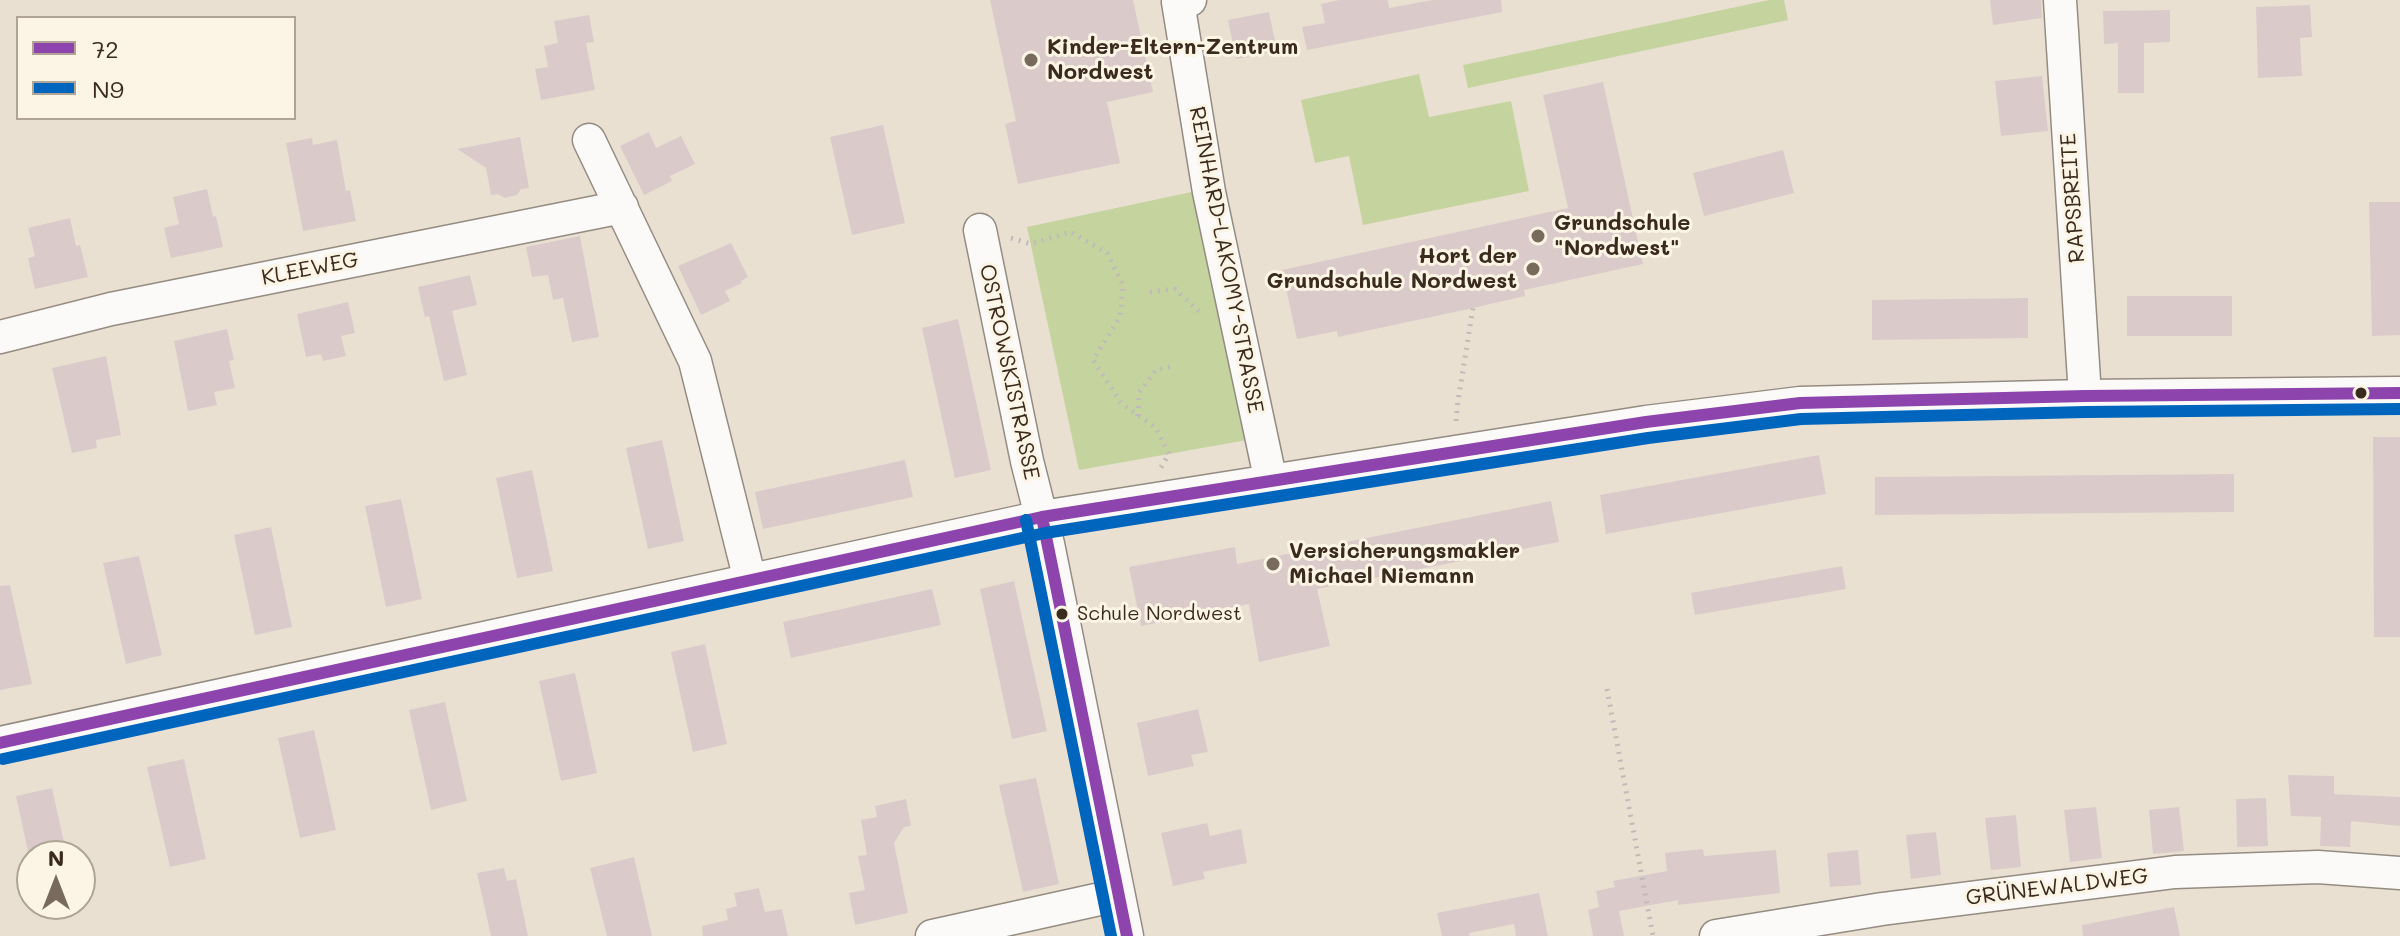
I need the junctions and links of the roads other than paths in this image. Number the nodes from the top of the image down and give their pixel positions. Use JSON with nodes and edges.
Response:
{"nodes":[{"id":1,"x":1190,"y":0,"type":"edge"},
{"id":2,"x":2060,"y":0,"type":"edge"},
{"id":3,"x":589,"y":140,"type":"dead end"},
{"id":4,"x":622,"y":207,"type":"junction"},
{"id":5,"x":980,"y":230,"type":"road end"},
{"id":6,"x":0,"y":337,"type":"edge"},
{"id":7,"x":2400,"y":393,"type":"edge"},
{"id":8,"x":2085,"y":396,"type":"junction"},
{"id":9,"x":1271,"y":482,"type":"junction"},
{"id":10,"x":1042,"y":517,"type":"junction"},
{"id":11,"x":750,"y":580,"type":"junction"},
{"id":12,"x":0,"y":743,"type":"edge"},
{"id":13,"x":2400,"y":873,"type":"edge"},
{"id":14,"x":1118,"y":895,"type":"junction"},
{"id":15,"x":932,"y":936,"type":"edge"},
{"id":16,"x":1127,"y":936,"type":"edge"},
{"id":17,"x":1716,"y":936,"type":"edge"}],
"edges":[{"from":1,"to":9,"type":"street","name":"REINHARD-LAKOMY-STRASSE"},
{"from":2,"to":8,"type":"street","name":"RAPSBREITE"},
{"from":3,"to":4,"type":"street"},
{"from":4,"to":6,"type":"street","name":"KLEEWEG"},
{"from":4,"to":11,"type":"street"},
{"from":5,"to":10,"type":"street","name":"OSTROWSKISTRASSE"},
{"from":7,"to":8,"type":"street"},
{"from":8,"to":9,"type":"street"},
{"from":9,"to":10,"type":"street"},
{"from":10,"to":11,"type":"street"},
{"from":10,"to":14,"type":"street","name":"OSTROWSKISTRASSE"},
{"from":11,"to":12,"type":"street"},
{"from":13,"to":17,"type":"street","name":"GRÜNEWALDWEG"},
{"from":14,"to":15,"type":"street"},
{"from":14,"to":16,"type":"street","name":"OSTROWSKISTRASSE"}]}
